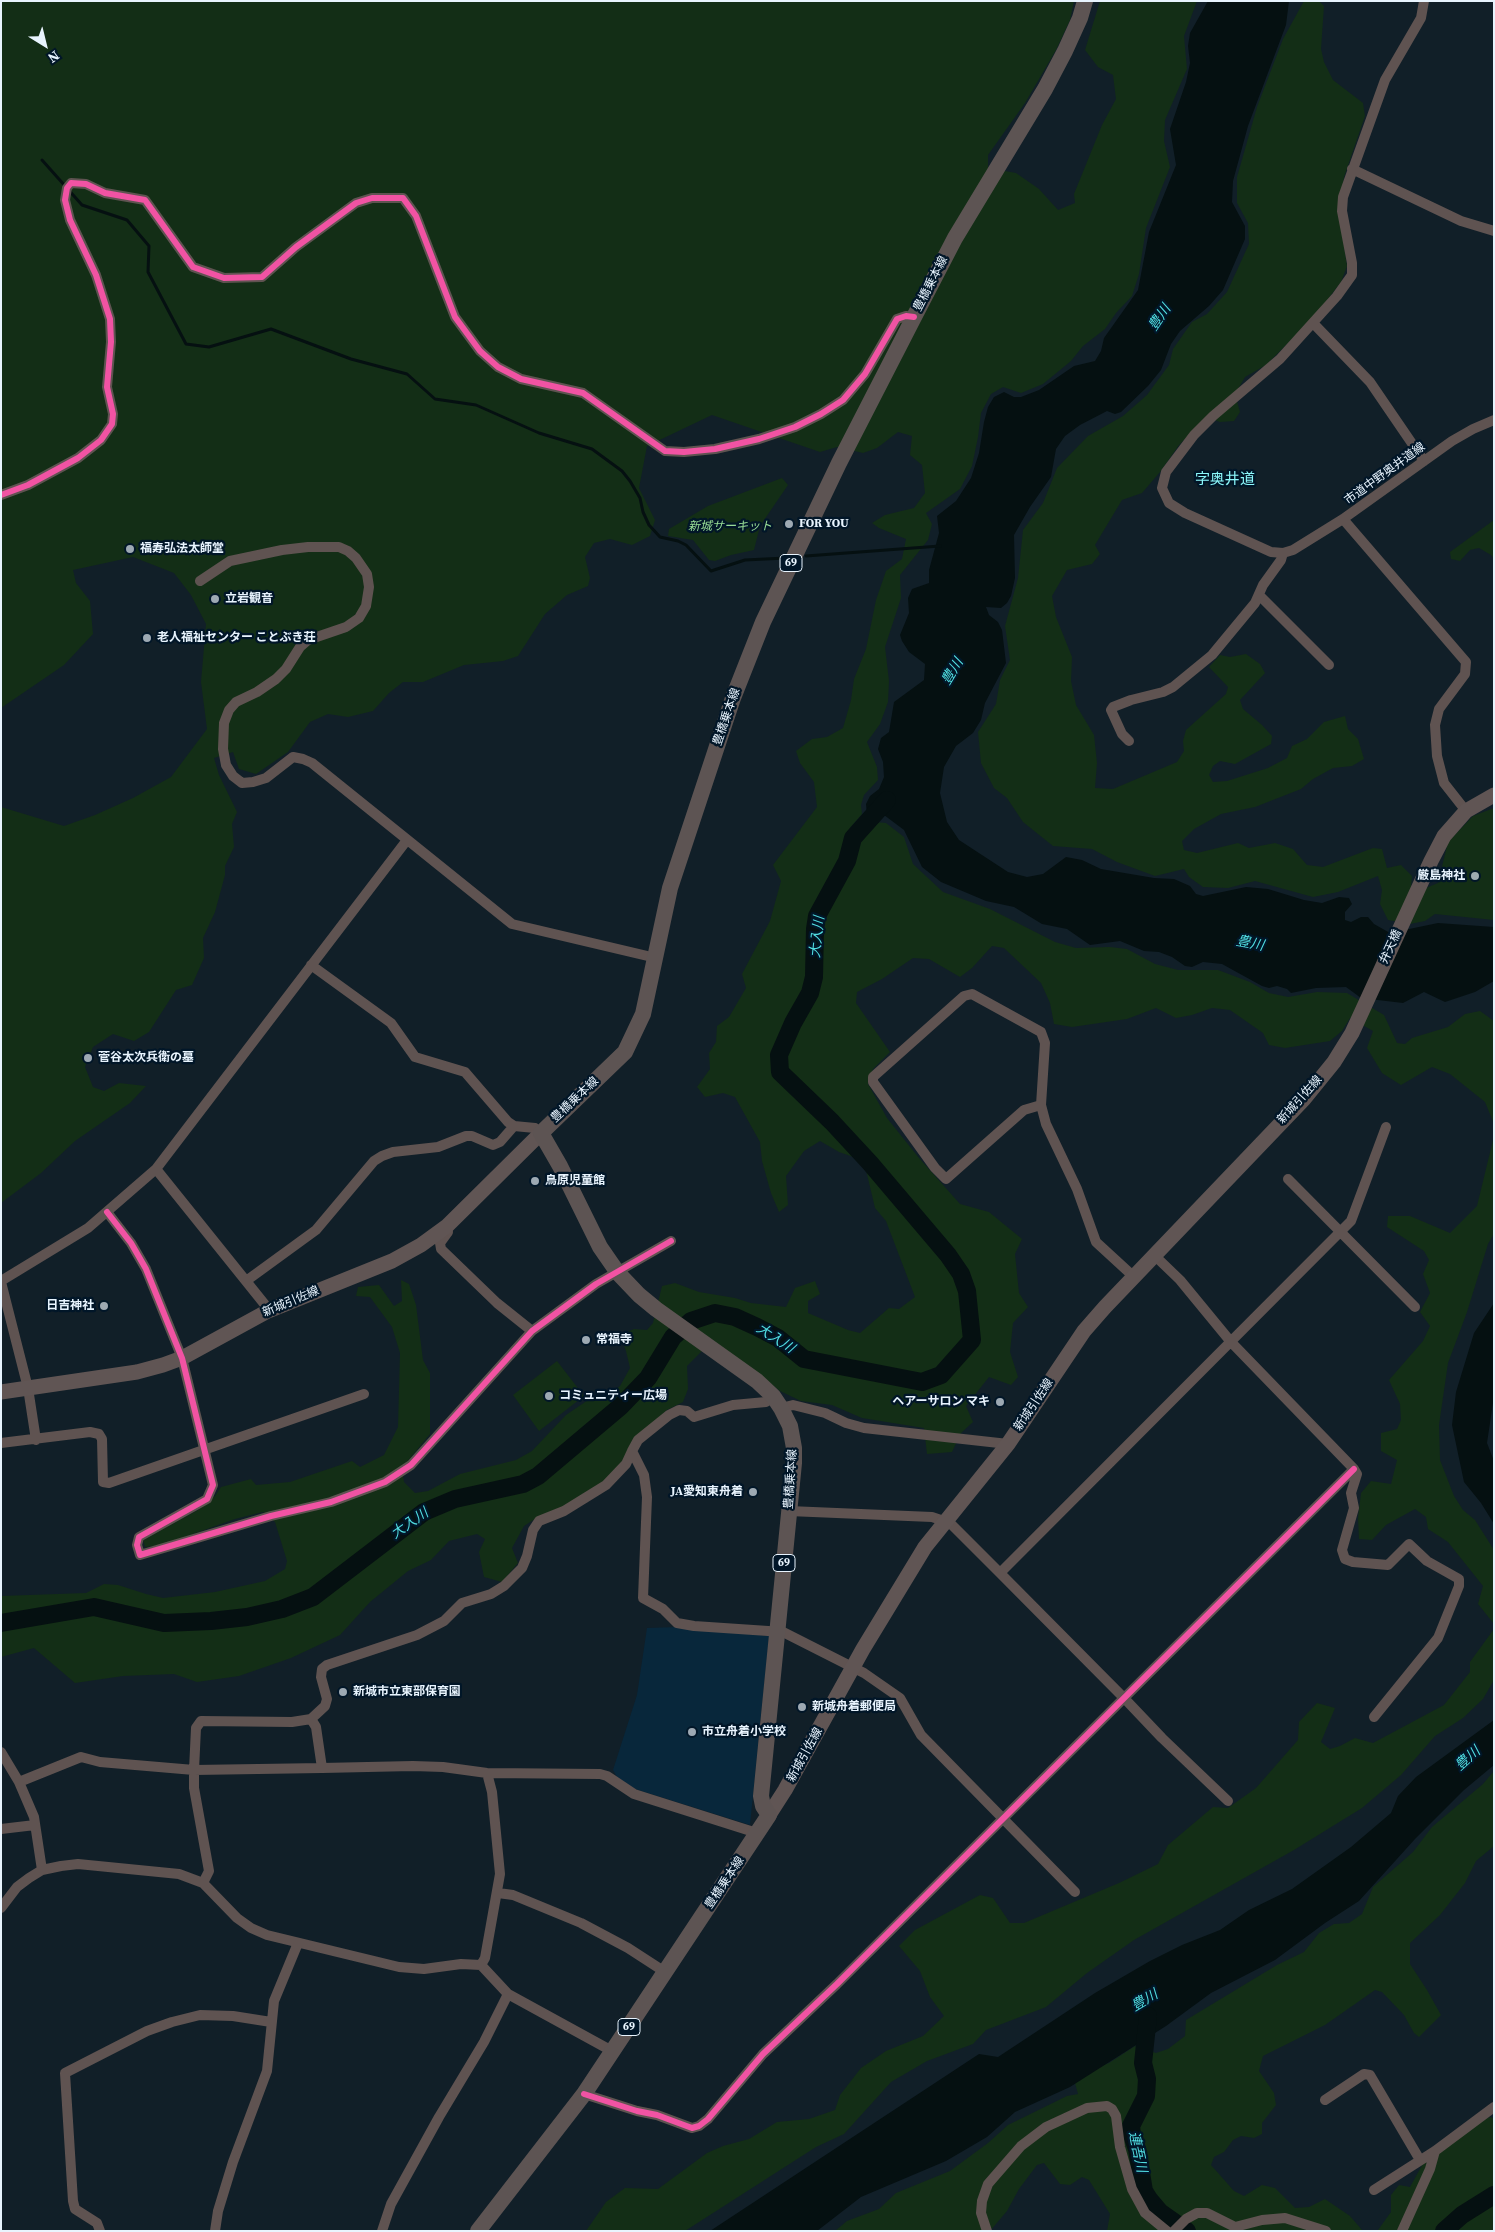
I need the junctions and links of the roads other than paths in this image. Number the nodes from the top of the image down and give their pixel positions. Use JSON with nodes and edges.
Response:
{"nodes":[{"id":1,"x":1085,"y":1,"type":"edge"},
{"id":2,"x":1424,"y":1,"type":"edge"},
{"id":3,"x":1352,"y":170,"type":"junction"},
{"id":4,"x":1494,"y":231,"type":"edge"},
{"id":5,"x":914,"y":317,"type":"junction"},
{"id":6,"x":1313,"y":323,"type":"junction"},
{"id":7,"x":1494,"y":420,"type":"edge"},
{"id":8,"x":1424,"y":461,"type":"junction"},
{"id":9,"x":1,"y":496,"type":"edge"},
{"id":10,"x":1343,"y":519,"type":"junction"},
{"id":11,"x":1288,"y":552,"type":"junction"},
{"id":12,"x":200,"y":581,"type":"dead end"},
{"id":13,"x":1260,"y":596,"type":"junction"},
{"id":14,"x":1329,"y":665,"type":"dead end"},
{"id":15,"x":1129,"y":741,"type":"dead end"},
{"id":16,"x":1494,"y":795,"type":"edge"},
{"id":17,"x":1466,"y":811,"type":"junction"},
{"id":18,"x":407,"y":840,"type":"junction"},
{"id":19,"x":656,"y":958,"type":"junction"},
{"id":20,"x":311,"y":965,"type":"junction"},
{"id":21,"x":1352,"y":1034,"type":"joint"},
{"id":22,"x":1041,"y":1105,"type":"junction"},
{"id":23,"x":514,"y":1126,"type":"junction"},
{"id":24,"x":1386,"y":1127,"type":"dead end"},
{"id":25,"x":540,"y":1133,"type":"junction"},
{"id":26,"x":156,"y":1169,"type":"junction"},
{"id":27,"x":1288,"y":1179,"type":"dead end"},
{"id":28,"x":108,"y":1212,"type":"junction"},
{"id":29,"x":447,"y":1226,"type":"junction"},
{"id":30,"x":1341,"y":1231,"type":"junction"},
{"id":31,"x":671,"y":1241,"type":"dead end"},
{"id":32,"x":1153,"y":1254,"type":"junction"},
{"id":33,"x":618,"y":1273,"type":"junction"},
{"id":34,"x":1133,"y":1276,"type":"junction"},
{"id":35,"x":246,"y":1281,"type":"junction"},
{"id":36,"x":1,"y":1282,"type":"edge"},
{"id":37,"x":1416,"y":1307,"type":"dead end"},
{"id":38,"x":268,"y":1311,"type":"junction"},
{"id":39,"x":532,"y":1331,"type":"junction"},
{"id":40,"x":1231,"y":1342,"type":"junction"},
{"id":41,"x":182,"y":1358,"type":"junction"},
{"id":42,"x":28,"y":1388,"type":"junction"},
{"id":43,"x":1,"y":1392,"type":"edge"},
{"id":44,"x":364,"y":1394,"type":"dead end"},
{"id":45,"x":777,"y":1402,"type":"junction"},
{"id":46,"x":36,"y":1440,"type":"junction"},
{"id":47,"x":1,"y":1443,"type":"edge"},
{"id":48,"x":1008,"y":1444,"type":"junction"},
{"id":49,"x":205,"y":1449,"type":"junction"},
{"id":50,"x":632,"y":1450,"type":"junction"},
{"id":51,"x":1354,"y":1469,"type":"junction"},
{"id":52,"x":789,"y":1511,"type":"junction"},
{"id":53,"x":946,"y":1521,"type":"junction"},
{"id":54,"x":1000,"y":1573,"type":"junction"},
{"id":55,"x":777,"y":1631,"type":"junction"},
{"id":56,"x":853,"y":1667,"type":"junction"},
{"id":57,"x":1124,"y":1698,"type":"junction"},
{"id":58,"x":1374,"y":1717,"type":"dead end"},
{"id":59,"x":311,"y":1720,"type":"junction"},
{"id":60,"x":1,"y":1752,"type":"edge"},
{"id":61,"x":322,"y":1768,"type":"junction"},
{"id":62,"x":194,"y":1770,"type":"junction"},
{"id":63,"x":487,"y":1773,"type":"junction"},
{"id":64,"x":19,"y":1782,"type":"junction"},
{"id":65,"x":1228,"y":1801,"type":"dead end"},
{"id":66,"x":769,"y":1815,"type":"junction"},
{"id":67,"x":1003,"y":1818,"type":"junction"},
{"id":68,"x":35,"y":1825,"type":"junction"},
{"id":69,"x":1,"y":1829,"type":"edge"},
{"id":70,"x":757,"y":1833,"type":"junction"},
{"id":71,"x":42,"y":1870,"type":"junction"},
{"id":72,"x":203,"y":1883,"type":"junction"},
{"id":73,"x":1075,"y":1892,"type":"dead end"},
{"id":74,"x":498,"y":1893,"type":"junction"},
{"id":75,"x":1,"y":1908,"type":"edge"},
{"id":76,"x":298,"y":1943,"type":"junction"},
{"id":77,"x":481,"y":1965,"type":"junction"},
{"id":78,"x":665,"y":1972,"type":"junction"},
{"id":79,"x":508,"y":1994,"type":"junction"},
{"id":80,"x":271,"y":2022,"type":"junction"},
{"id":81,"x":612,"y":2051,"type":"junction"},
{"id":82,"x":584,"y":2094,"type":"junction"},
{"id":83,"x":1325,"y":2100,"type":"dead end"},
{"id":84,"x":1494,"y":2107,"type":"edge"},
{"id":85,"x":1435,"y":2151,"type":"junction"},
{"id":86,"x":1420,"y":2160,"type":"junction"},
{"id":87,"x":1374,"y":2190,"type":"dead end"},
{"id":88,"x":1174,"y":2230,"type":"edge"},
{"id":89,"x":100,"y":2231,"type":"edge"},
{"id":90,"x":215,"y":2231,"type":"edge"},
{"id":91,"x":382,"y":2231,"type":"edge"},
{"id":92,"x":478,"y":2231,"type":"edge"},
{"id":93,"x":987,"y":2231,"type":"edge"},
{"id":94,"x":1167,"y":2231,"type":"edge"},
{"id":95,"x":1326,"y":2231,"type":"edge"},
{"id":96,"x":1402,"y":2231,"type":"edge"}],
"edges":[{"from":1,"to":5,"type":"main road","name":"豊橋乗本線","number":"69"},
{"from":2,"to":3,"type":"street"},
{"from":3,"to":4,"type":"street"},
{"from":3,"to":6,"type":"street"},
{"from":5,"to":9,"type":"street"},
{"from":5,"to":19,"type":"main road","name":"豊橋乗本線","number":"69"},
{"from":6,"to":8,"type":"street"},
{"from":6,"to":11,"type":"street"},
{"from":7,"to":8,"type":"street","name":"市道中野奥井道線"},
{"from":8,"to":10,"type":"street","name":"市道中野奥井道線"},
{"from":10,"to":11,"type":"street","name":"市道中野奥井道線"},
{"from":10,"to":17,"type":"street"},
{"from":11,"to":13,"type":"street"},
{"from":12,"to":18,"type":"street"},
{"from":13,"to":14,"type":"street"},
{"from":13,"to":15,"type":"street"},
{"from":16,"to":17,"type":"main road"},
{"from":17,"to":21,"type":"main road","name":"弁天橋"},
{"from":18,"to":19,"type":"street"},
{"from":18,"to":20,"type":"street"},
{"from":19,"to":25,"type":"main road","name":"豊橋乗本線","number":"69"},
{"from":20,"to":23,"type":"street"},
{"from":20,"to":26,"type":"street"},
{"from":21,"to":32,"type":"main road","name":"新城引佐線"},
{"from":22,"to":22,"type":"street"},
{"from":22,"to":34,"type":"street"},
{"from":23,"to":25,"type":"street"},
{"from":23,"to":35,"type":"street"},
{"from":24,"to":30,"type":"street"},
{"from":25,"to":29,"type":"main road","name":"新城引佐線"},
{"from":25,"to":33,"type":"main road","name":"豊橋乗本線","number":"69"},
{"from":26,"to":28,"type":"street"},
{"from":26,"to":35,"type":"street"},
{"from":27,"to":30,"type":"street"},
{"from":28,"to":36,"type":"street"},
{"from":28,"to":41,"type":"street"},
{"from":29,"to":38,"type":"main road","name":"新城引佐線"},
{"from":29,"to":39,"type":"street"},
{"from":30,"to":37,"type":"street"},
{"from":30,"to":40,"type":"street"},
{"from":31,"to":33,"type":"street"},
{"from":32,"to":34,"type":"main road","name":"新城引佐線"},
{"from":32,"to":40,"type":"street"},
{"from":33,"to":39,"type":"street"},
{"from":33,"to":45,"type":"main road","name":"豊橋乗本線","number":"69"},
{"from":34,"to":48,"type":"main road","name":"新城引佐線"},
{"from":35,"to":38,"type":"street"},
{"from":36,"to":42,"type":"street"},
{"from":38,"to":41,"type":"main road","name":"新城引佐線"},
{"from":39,"to":49,"type":"street"},
{"from":40,"to":51,"type":"street"},
{"from":40,"to":54,"type":"street"},
{"from":41,"to":42,"type":"main road","name":"新城引佐線"},
{"from":41,"to":49,"type":"street"},
{"from":42,"to":43,"type":"main road","name":"新城引佐線"},
{"from":42,"to":46,"type":"street"},
{"from":44,"to":49,"type":"street"},
{"from":45,"to":48,"type":"street"},
{"from":45,"to":50,"type":"street"},
{"from":45,"to":52,"type":"main road","name":"豊橋乗本線","number":"69"},
{"from":46,"to":47,"type":"street"},
{"from":46,"to":49,"type":"street"},
{"from":48,"to":53,"type":"main road","name":"新城引佐線"},
{"from":50,"to":55,"type":"street"},
{"from":50,"to":59,"type":"street"},
{"from":51,"to":57,"type":"street"},
{"from":51,"to":58,"type":"street"},
{"from":52,"to":53,"type":"street"},
{"from":52,"to":55,"type":"main road","name":"豊橋乗本線","number":"69"},
{"from":53,"to":54,"type":"street"},
{"from":53,"to":56,"type":"main road","name":"新城引佐線"},
{"from":54,"to":57,"type":"street"},
{"from":55,"to":56,"type":"street"},
{"from":55,"to":66,"type":"main road","name":"豊橋乗本線","number":"69"},
{"from":56,"to":66,"type":"main road","name":"新城引佐線"},
{"from":56,"to":67,"type":"street"},
{"from":57,"to":65,"type":"street"},
{"from":57,"to":67,"type":"street"},
{"from":59,"to":61,"type":"street"},
{"from":59,"to":62,"type":"street"},
{"from":60,"to":64,"type":"street"},
{"from":61,"to":62,"type":"street"},
{"from":61,"to":63,"type":"street"},
{"from":62,"to":64,"type":"street"},
{"from":62,"to":72,"type":"street"},
{"from":63,"to":70,"type":"street"},
{"from":63,"to":74,"type":"street"},
{"from":64,"to":68,"type":"street"},
{"from":66,"to":70,"type":"main road","name":"豊橋乗本線","number":"69"},
{"from":67,"to":73,"type":"street"},
{"from":67,"to":82,"type":"street"},
{"from":68,"to":69,"type":"street"},
{"from":68,"to":71,"type":"street"},
{"from":70,"to":78,"type":"main road","name":"豊橋乗本線","number":"69"},
{"from":71,"to":72,"type":"street"},
{"from":71,"to":75,"type":"street"},
{"from":72,"to":76,"type":"street"},
{"from":74,"to":77,"type":"street"},
{"from":74,"to":78,"type":"street"},
{"from":76,"to":77,"type":"street"},
{"from":76,"to":80,"type":"street"},
{"from":77,"to":79,"type":"street"},
{"from":78,"to":81,"type":"main road","name":"豊橋乗本線","number":"69"},
{"from":79,"to":81,"type":"street"},
{"from":79,"to":91,"type":"street"},
{"from":80,"to":89,"type":"street"},
{"from":80,"to":90,"type":"street"},
{"from":81,"to":82,"type":"main road","name":"豊橋乗本線","number":"69"},
{"from":82,"to":92,"type":"main road","name":"豊橋乗本線","number":"69"},
{"from":83,"to":86,"type":"street"},
{"from":84,"to":85,"type":"street"},
{"from":85,"to":86,"type":"street"},
{"from":85,"to":96,"type":"street"},
{"from":86,"to":87,"type":"street"},
{"from":88,"to":95,"type":"street"},
{"from":93,"to":94,"type":"street"}]}
